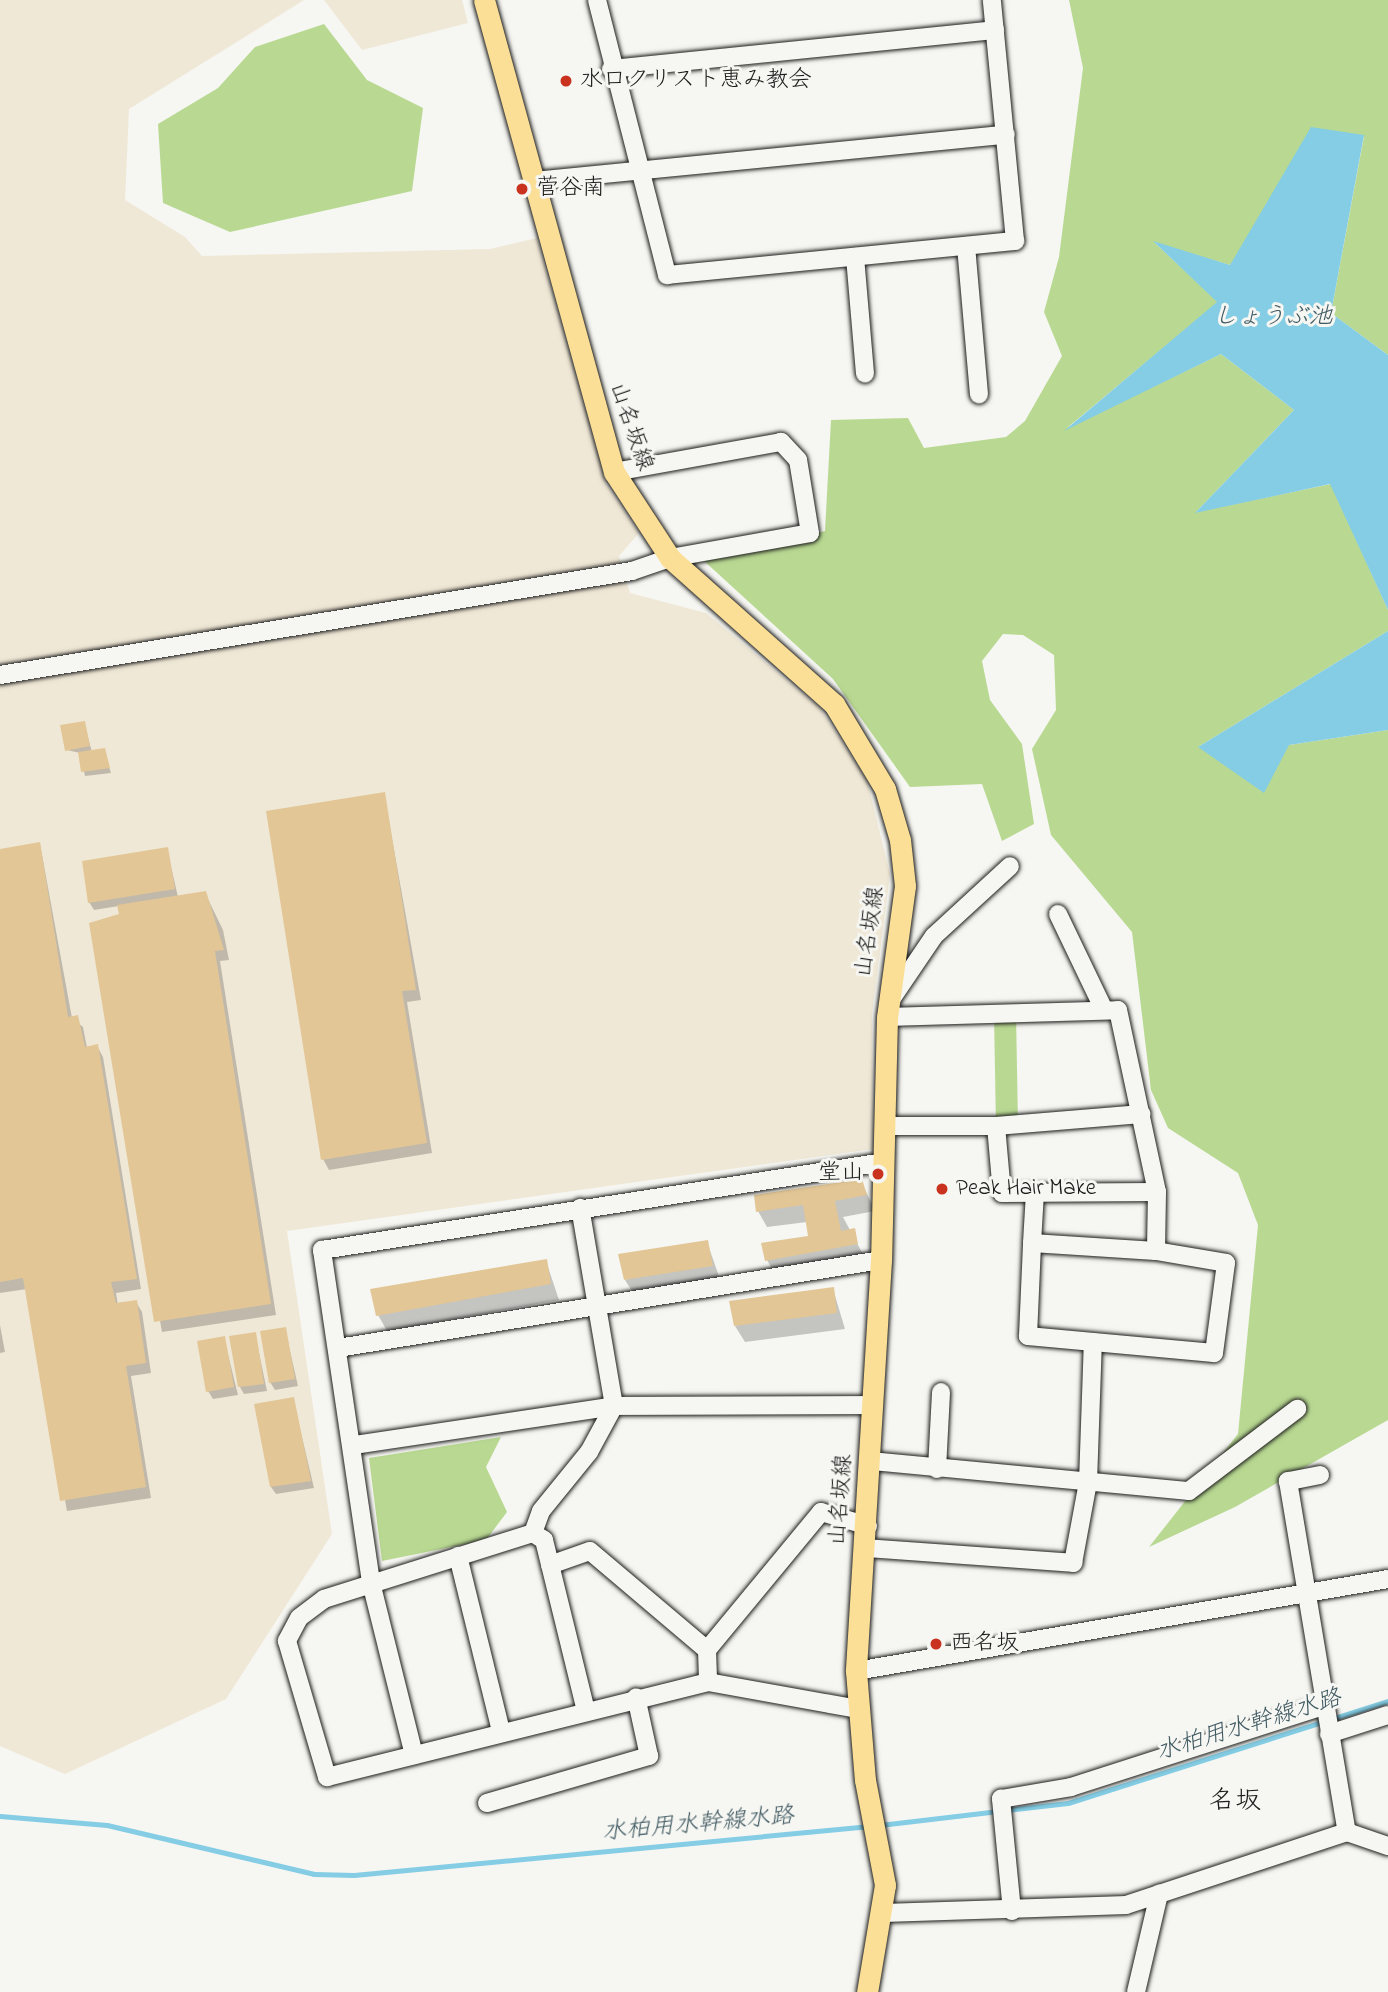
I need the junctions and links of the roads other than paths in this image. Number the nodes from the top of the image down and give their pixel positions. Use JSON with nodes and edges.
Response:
{"nodes":[{"id":1,"x":484,"y":0,"type":"edge"},
{"id":2,"x":597,"y":0,"type":"edge"},
{"id":3,"x":992,"y":0,"type":"edge"},
{"id":4,"x":995,"y":30,"type":"junction"},
{"id":5,"x":611,"y":69,"type":"junction"},
{"id":6,"x":1006,"y":135,"type":"junction"},
{"id":7,"x":637,"y":171,"type":"junction"},
{"id":8,"x":533,"y":181,"type":"junction"},
{"id":9,"x":966,"y":246,"type":"junction"},
{"id":10,"x":855,"y":257,"type":"junction"},
{"id":11,"x":865,"y":374,"type":"dead end"},
{"id":12,"x":979,"y":394,"type":"dead end"},
{"id":13,"x":614,"y":472,"type":"junction"},
{"id":14,"x":670,"y":558,"type":"junction"},
{"id":15,"x":0,"y":675,"type":"edge"},
{"id":16,"x":1010,"y":866,"type":"dead end"},
{"id":17,"x":1058,"y":914,"type":"dead end"},
{"id":18,"x":888,"y":1010,"type":"junction"},
{"id":19,"x":1104,"y":1010,"type":"junction"},
{"id":20,"x":1142,"y":1114,"type":"junction"},
{"id":21,"x":886,"y":1126,"type":"junction"},
{"id":22,"x":996,"y":1126,"type":"junction"},
{"id":23,"x":884,"y":1162,"type":"junction"},
{"id":24,"x":1157,"y":1192,"type":"junction"},
{"id":25,"x":1035,"y":1193,"type":"junction"},
{"id":26,"x":580,"y":1208,"type":"junction"},
{"id":27,"x":1032,"y":1243,"type":"junction"},
{"id":28,"x":1156,"y":1251,"type":"junction"},
{"id":29,"x":881,"y":1260,"type":"junction"},
{"id":30,"x":600,"y":1308,"type":"junction"},
{"id":31,"x":1093,"y":1342,"type":"junction"},
{"id":32,"x":338,"y":1348,"type":"junction"},
{"id":33,"x":941,"y":1392,"type":"dead end"},
{"id":34,"x":874,"y":1405,"type":"junction"},
{"id":35,"x":614,"y":1406,"type":"junction"},
{"id":36,"x":1297,"y":1409,"type":"dead end"},
{"id":37,"x":354,"y":1445,"type":"junction"},
{"id":38,"x":872,"y":1461,"type":"junction"},
{"id":39,"x":937,"y":1469,"type":"junction"},
{"id":40,"x":1320,"y":1475,"type":"dead end"},
{"id":41,"x":1088,"y":1482,"type":"junction"},
{"id":42,"x":868,"y":1526,"type":"junction"},
{"id":43,"x":533,"y":1533,"type":"junction"},
{"id":44,"x":866,"y":1548,"type":"junction"},
{"id":45,"x":457,"y":1556,"type":"junction"},
{"id":46,"x":550,"y":1564,"type":"junction"},
{"id":47,"x":1388,"y":1579,"type":"edge"},
{"id":48,"x":371,"y":1582,"type":"junction"},
{"id":49,"x":1307,"y":1594,"type":"junction"},
{"id":50,"x":706,"y":1650,"type":"junction"},
{"id":51,"x":856,"y":1671,"type":"junction"},
{"id":52,"x":708,"y":1682,"type":"junction"},
{"id":53,"x":636,"y":1697,"type":"junction"},
{"id":54,"x":1324,"y":1706,"type":"junction"},
{"id":55,"x":858,"y":1709,"type":"junction"},
{"id":56,"x":586,"y":1711,"type":"junction"},
{"id":57,"x":1388,"y":1714,"type":"edge"},
{"id":58,"x":501,"y":1731,"type":"junction"},
{"id":59,"x":1329,"y":1734,"type":"junction"},
{"id":60,"x":414,"y":1755,"type":"junction"},
{"id":61,"x":487,"y":1802,"type":"dead end"},
{"id":62,"x":1347,"y":1832,"type":"junction"},
{"id":63,"x":1388,"y":1846,"type":"edge"},
{"id":64,"x":1159,"y":1894,"type":"junction"},
{"id":65,"x":1012,"y":1911,"type":"junction"},
{"id":66,"x":885,"y":1913,"type":"junction"},
{"id":67,"x":867,"y":1992,"type":"edge"},
{"id":68,"x":1136,"y":1992,"type":"edge"}],
"edges":[{"from":1,"to":8,"type":"main road","name":"山名坂線"},
{"from":2,"to":5,"type":"street"},
{"from":3,"to":4,"type":"street"},
{"from":4,"to":5,"type":"street"},
{"from":4,"to":6,"type":"street"},
{"from":5,"to":7,"type":"street"},
{"from":6,"to":7,"type":"street"},
{"from":6,"to":9,"type":"street"},
{"from":7,"to":8,"type":"street"},
{"from":7,"to":10,"type":"street"},
{"from":8,"to":13,"type":"main road","name":"山名坂線"},
{"from":9,"to":10,"type":"street"},
{"from":9,"to":12,"type":"street"},
{"from":10,"to":11,"type":"street"},
{"from":13,"to":14,"type":"main road","name":"山名坂線"},
{"from":13,"to":14,"type":"street"},
{"from":14,"to":15,"type":"street"},
{"from":14,"to":18,"type":"main road","name":"山名坂線"},
{"from":16,"to":18,"type":"street"},
{"from":17,"to":19,"type":"street"},
{"from":18,"to":19,"type":"street"},
{"from":18,"to":21,"type":"main road","name":"山名坂線"},
{"from":19,"to":20,"type":"street"},
{"from":20,"to":22,"type":"street"},
{"from":20,"to":24,"type":"street"},
{"from":21,"to":22,"type":"street"},
{"from":21,"to":23,"type":"main road","name":"山名坂線"},
{"from":22,"to":25,"type":"street"},
{"from":23,"to":26,"type":"street"},
{"from":23,"to":29,"type":"main road","name":"山名坂線"},
{"from":24,"to":25,"type":"street"},
{"from":24,"to":28,"type":"street"},
{"from":25,"to":27,"type":"street"},
{"from":26,"to":30,"type":"street"},
{"from":26,"to":32,"type":"street"},
{"from":27,"to":28,"type":"street"},
{"from":27,"to":31,"type":"street"},
{"from":28,"to":31,"type":"street"},
{"from":29,"to":30,"type":"street"},
{"from":29,"to":34,"type":"main road","name":"山名坂線"},
{"from":30,"to":32,"type":"street"},
{"from":30,"to":35,"type":"street"},
{"from":31,"to":41,"type":"street"},
{"from":32,"to":37,"type":"street"},
{"from":33,"to":39,"type":"street"},
{"from":34,"to":35,"type":"street"},
{"from":34,"to":38,"type":"main road","name":"山名坂線"},
{"from":35,"to":37,"type":"street"},
{"from":35,"to":43,"type":"street"},
{"from":36,"to":41,"type":"street"},
{"from":37,"to":48,"type":"street"},
{"from":38,"to":39,"type":"street"},
{"from":38,"to":42,"type":"main road","name":"山名坂線"},
{"from":39,"to":41,"type":"street"},
{"from":40,"to":49,"type":"street"},
{"from":41,"to":44,"type":"street"},
{"from":42,"to":44,"type":"main road","name":"山名坂線"},
{"from":42,"to":50,"type":"street"},
{"from":43,"to":45,"type":"street"},
{"from":43,"to":46,"type":"street"},
{"from":44,"to":51,"type":"main road","name":"山名坂線"},
{"from":45,"to":48,"type":"street"},
{"from":45,"to":58,"type":"street"},
{"from":46,"to":50,"type":"street"},
{"from":46,"to":56,"type":"street"},
{"from":47,"to":49,"type":"street"},
{"from":48,"to":60,"type":"street"},
{"from":48,"to":60,"type":"street"},
{"from":49,"to":51,"type":"street"},
{"from":49,"to":54,"type":"street"},
{"from":50,"to":52,"type":"street"},
{"from":51,"to":55,"type":"main road","name":"山名坂線"},
{"from":52,"to":53,"type":"street"},
{"from":52,"to":55,"type":"street"},
{"from":53,"to":56,"type":"street"},
{"from":53,"to":61,"type":"street"},
{"from":54,"to":59,"type":"street"},
{"from":54,"to":65,"type":"street"},
{"from":55,"to":66,"type":"main road","name":"山名坂線"},
{"from":56,"to":58,"type":"street"},
{"from":57,"to":59,"type":"street"},
{"from":58,"to":60,"type":"street"},
{"from":59,"to":62,"type":"street"},
{"from":62,"to":63,"type":"street"},
{"from":62,"to":64,"type":"street"},
{"from":64,"to":65,"type":"street"},
{"from":64,"to":68,"type":"street"},
{"from":65,"to":66,"type":"street"},
{"from":66,"to":67,"type":"main road","name":"山名坂線"}]}
